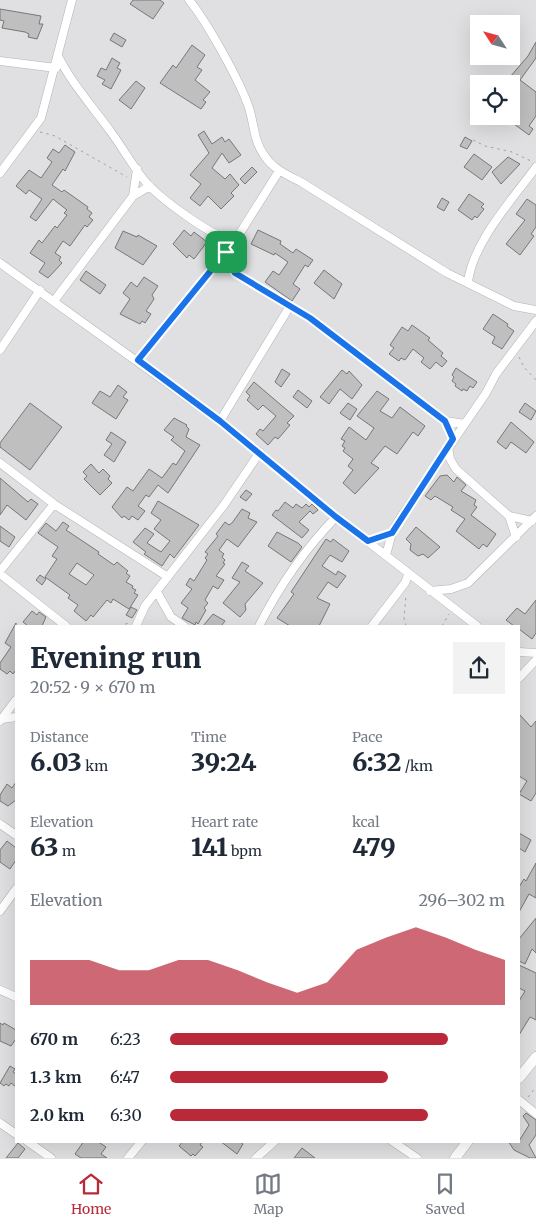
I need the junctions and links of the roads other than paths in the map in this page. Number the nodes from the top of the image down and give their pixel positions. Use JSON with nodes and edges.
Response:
{"nodes":[{"id":1,"x":72,"y":0,"type":"edge"},
{"id":2,"x":189,"y":0,"type":"edge"},
{"id":3,"x":58,"y":56,"type":"junction"},
{"id":4,"x":0,"y":61,"type":"edge"},
{"id":5,"x":55,"y":70,"type":"junction"},
{"id":6,"x":71,"y":80,"type":"junction"},
{"id":7,"x":536,"y":167,"type":"edge"},
{"id":8,"x":137,"y":169,"type":"junction"},
{"id":9,"x":279,"y":171,"type":"junction"},
{"id":10,"x":0,"y":173,"type":"edge"},
{"id":11,"x":150,"y":186,"type":"junction"},
{"id":12,"x":133,"y":196,"type":"junction"},
{"id":13,"x":235,"y":241,"type":"junction"},
{"id":14,"x":226,"y":252,"type":"junction"},
{"id":15,"x":0,"y":263,"type":"edge"},
{"id":16,"x":468,"y":282,"type":"junction"},
{"id":17,"x":40,"y":290,"type":"junction"},
{"id":18,"x":54,"y":301,"type":"junction"},
{"id":19,"x":290,"y":306,"type":"junction"},
{"id":20,"x":536,"y":310,"type":"edge"},
{"id":21,"x":536,"y":321,"type":"edge"},
{"id":22,"x":0,"y":350,"type":"edge"},
{"id":23,"x":138,"y":360,"type":"junction"},
{"id":24,"x":220,"y":421,"type":"junction"},
{"id":25,"x":445,"y":421,"type":"junction"},
{"id":26,"x":465,"y":424,"type":"junction"},
{"id":27,"x":453,"y":439,"type":"junction"},
{"id":28,"x":448,"y":447,"type":"junction"},
{"id":29,"x":260,"y":452,"type":"junction"},
{"id":30,"x":0,"y":463,"type":"edge"},
{"id":31,"x":54,"y":504,"type":"junction"},
{"id":32,"x":509,"y":516,"type":"junction"},
{"id":33,"x":336,"y":517,"type":"junction"},
{"id":34,"x":534,"y":518,"type":"edge"},
{"id":35,"x":392,"y":533,"type":"junction"},
{"id":36,"x":516,"y":538,"type":"junction"},
{"id":37,"x":368,"y":541,"type":"junction"},
{"id":38,"x":386,"y":555,"type":"junction"},
{"id":39,"x":0,"y":572,"type":"edge"},
{"id":40,"x":168,"y":577,"type":"junction"},
{"id":41,"x":406,"y":579,"type":"junction"},
{"id":42,"x":430,"y":591,"type":"junction"},
{"id":43,"x":157,"y":592,"type":"junction"},
{"id":44,"x":65,"y":625,"type":"edge"},
{"id":45,"x":136,"y":625,"type":"edge"},
{"id":46,"x":183,"y":625,"type":"edge"},
{"id":47,"x":259,"y":625,"type":"edge"},
{"id":48,"x":373,"y":625,"type":"edge"},
{"id":49,"x":476,"y":625,"type":"edge"},
{"id":50,"x":520,"y":652,"type":"edge"},
{"id":51,"x":536,"y":653,"type":"edge"},
{"id":52,"x":534,"y":665,"type":"edge"},
{"id":53,"x":520,"y":677,"type":"edge"},
{"id":54,"x":15,"y":701,"type":"edge"},
{"id":55,"x":15,"y":717,"type":"edge"},
{"id":56,"x":1,"y":720,"type":"edge"},
{"id":57,"x":0,"y":824,"type":"edge"},
{"id":58,"x":15,"y":835,"type":"edge"},
{"id":59,"x":15,"y":890,"type":"edge"},
{"id":60,"x":0,"y":911,"type":"edge"},
{"id":61,"x":0,"y":990,"type":"edge"},
{"id":62,"x":15,"y":997,"type":"edge"},
{"id":63,"x":536,"y":1057,"type":"edge"},
{"id":64,"x":520,"y":1077,"type":"edge"},
{"id":65,"x":521,"y":1102,"type":"edge"},
{"id":66,"x":536,"y":1114,"type":"edge"},
{"id":67,"x":0,"y":1122,"type":"edge"},
{"id":68,"x":15,"y":1133,"type":"edge"},
{"id":69,"x":30,"y":1143,"type":"edge"},
{"id":70,"x":140,"y":1143,"type":"edge"},
{"id":71,"x":273,"y":1143,"type":"edge"},
{"id":72,"x":395,"y":1143,"type":"edge"},
{"id":73,"x":466,"y":1143,"type":"edge"},
{"id":74,"x":51,"y":1158,"type":"edge"},
{"id":75,"x":128,"y":1158,"type":"edge"},
{"id":76,"x":256,"y":1158,"type":"edge"},
{"id":77,"x":417,"y":1158,"type":"edge"},
{"id":78,"x":455,"y":1158,"type":"edge"}],
"edges":[{"from":1,"to":3,"type":"street"},
{"from":2,"to":9,"type":"street"},
{"from":3,"to":5,"type":"street"},
{"from":3,"to":6,"type":"street"},
{"from":4,"to":5,"type":"street"},
{"from":5,"to":6,"type":"street"},
{"from":5,"to":10,"type":"street"},
{"from":6,"to":8,"type":"street"},
{"from":7,"to":16,"type":"street"},
{"from":8,"to":11,"type":"street"},
{"from":8,"to":12,"type":"street"},
{"from":9,"to":13,"type":"street"},
{"from":9,"to":16,"type":"street"},
{"from":11,"to":12,"type":"street"},
{"from":11,"to":13,"type":"street"},
{"from":12,"to":18,"type":"street"},
{"from":13,"to":14,"type":"street"},
{"from":14,"to":19,"type":"street"},
{"from":14,"to":23,"type":"street"},
{"from":15,"to":17,"type":"street"},
{"from":16,"to":20,"type":"street"},
{"from":17,"to":18,"type":"street"},
{"from":17,"to":22,"type":"street"},
{"from":18,"to":23,"type":"street"},
{"from":19,"to":24,"type":"street"},
{"from":19,"to":25,"type":"street"},
{"from":21,"to":26,"type":"street"},
{"from":23,"to":24,"type":"street"},
{"from":24,"to":29,"type":"street"},
{"from":25,"to":26,"type":"street"},
{"from":25,"to":27,"type":"street"},
{"from":26,"to":27,"type":"street"},
{"from":27,"to":28,"type":"street"},
{"from":28,"to":32,"type":"street"},
{"from":28,"to":35,"type":"street"},
{"from":29,"to":33,"type":"street"},
{"from":29,"to":40,"type":"street"},
{"from":30,"to":31,"type":"street"},
{"from":31,"to":39,"type":"street"},
{"from":31,"to":40,"type":"street"},
{"from":32,"to":34,"type":"street"},
{"from":32,"to":36,"type":"street"},
{"from":33,"to":37,"type":"street"},
{"from":33,"to":47,"type":"street"},
{"from":34,"to":36,"type":"street"},
{"from":35,"to":37,"type":"street"},
{"from":35,"to":38,"type":"street"},
{"from":36,"to":42,"type":"street"},
{"from":37,"to":38,"type":"street"},
{"from":38,"to":41,"type":"street"},
{"from":39,"to":44,"type":"street"},
{"from":40,"to":43,"type":"street"},
{"from":41,"to":42,"type":"street"},
{"from":41,"to":48,"type":"street"},
{"from":42,"to":49,"type":"street"},
{"from":43,"to":45,"type":"street"},
{"from":43,"to":46,"type":"street"},
{"from":50,"to":51,"type":"street"},
{"from":52,"to":53,"type":"street"},
{"from":54,"to":56,"type":"street"},
{"from":55,"to":56,"type":"street"},
{"from":57,"to":58,"type":"street"},
{"from":59,"to":60,"type":"street"},
{"from":61,"to":62,"type":"street"},
{"from":63,"to":64,"type":"main road"},
{"from":65,"to":66,"type":"street"},
{"from":67,"to":68,"type":"street"},
{"from":69,"to":74,"type":"street"},
{"from":70,"to":75,"type":"street"},
{"from":71,"to":76,"type":"street"},
{"from":72,"to":77,"type":"street"},
{"from":73,"to":78,"type":"main road"}]}
